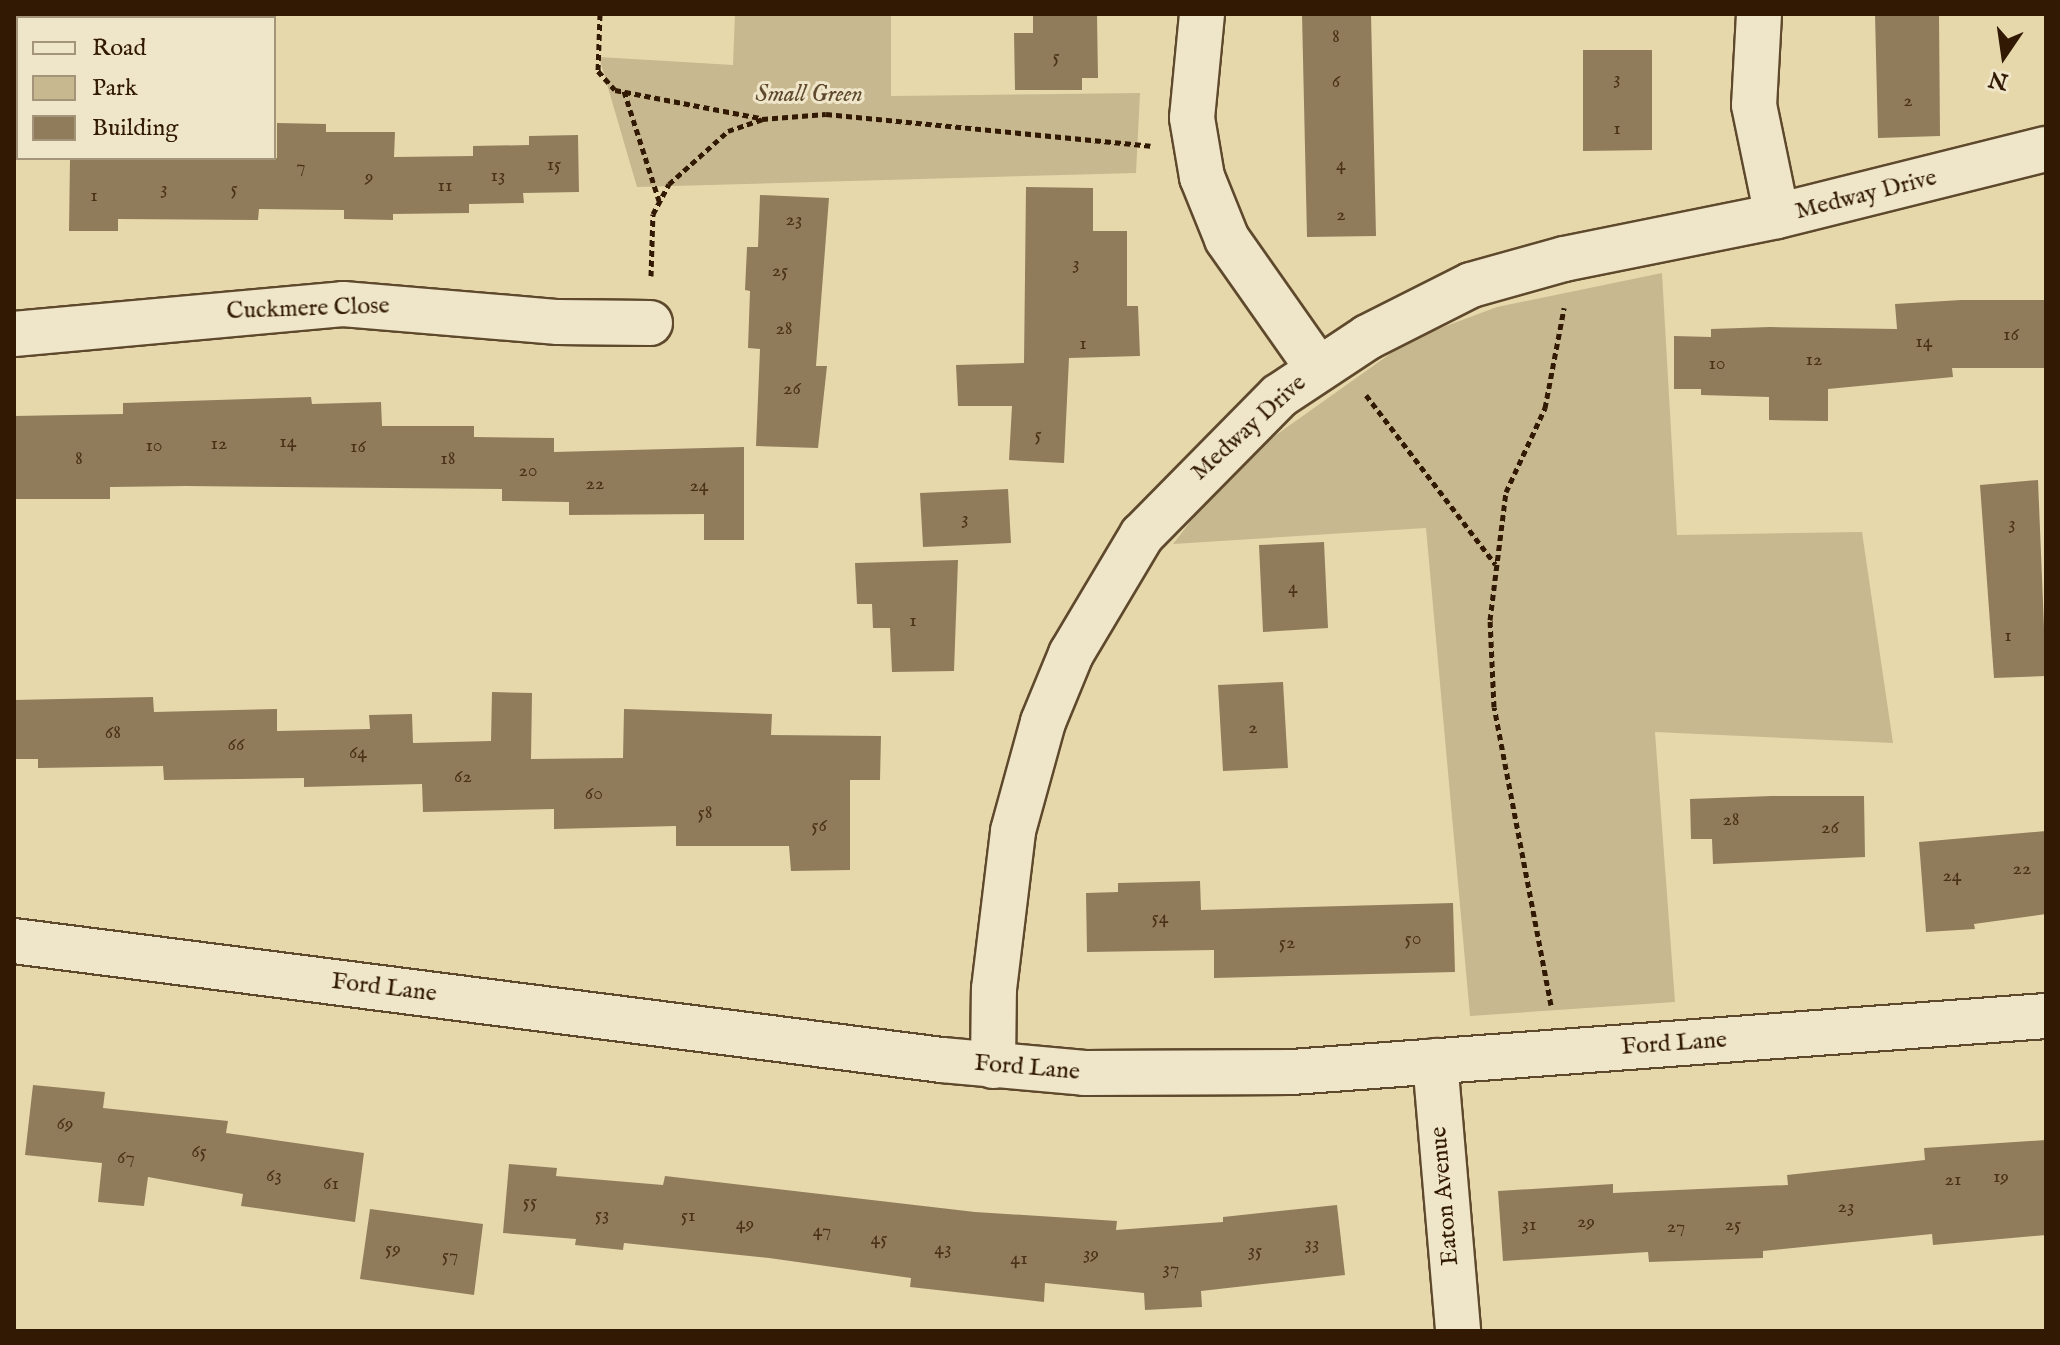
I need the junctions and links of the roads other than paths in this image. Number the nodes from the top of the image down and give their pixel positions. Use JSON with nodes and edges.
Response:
{"nodes":[{"id":1,"x":1202,"y":14,"type":"edge"},
{"id":2,"x":1759,"y":14,"type":"edge"},
{"id":3,"x":2046,"y":149,"type":"edge"},
{"id":4,"x":1777,"y":216,"type":"junction"},
{"id":5,"x":650,"y":323,"type":"road end"},
{"id":6,"x":14,"y":334,"type":"edge"},
{"id":7,"x":1326,"y":362,"type":"junction"},
{"id":8,"x":14,"y":941,"type":"edge"},
{"id":9,"x":2046,"y":1016,"type":"edge"},
{"id":10,"x":1435,"y":1061,"type":"junction"},
{"id":11,"x":993,"y":1066,"type":"junction"},
{"id":12,"x":1458,"y":1331,"type":"edge"}],
"edges":[{"from":1,"to":7,"type":"street"},
{"from":2,"to":4,"type":"street"},
{"from":3,"to":4,"type":"street","name":"Medway Drive"},
{"from":4,"to":7,"type":"street","name":"Medway Drive"},
{"from":5,"to":6,"type":"street","name":"Cuckmere Close"},
{"from":7,"to":11,"type":"street","name":"Medway Drive"},
{"from":8,"to":11,"type":"street","name":"Ford Lane"},
{"from":9,"to":10,"type":"street","name":"Ford Lane"},
{"from":10,"to":11,"type":"street","name":"Ford Lane"},
{"from":10,"to":12,"type":"street","name":"Eaton Avenue"}]}
